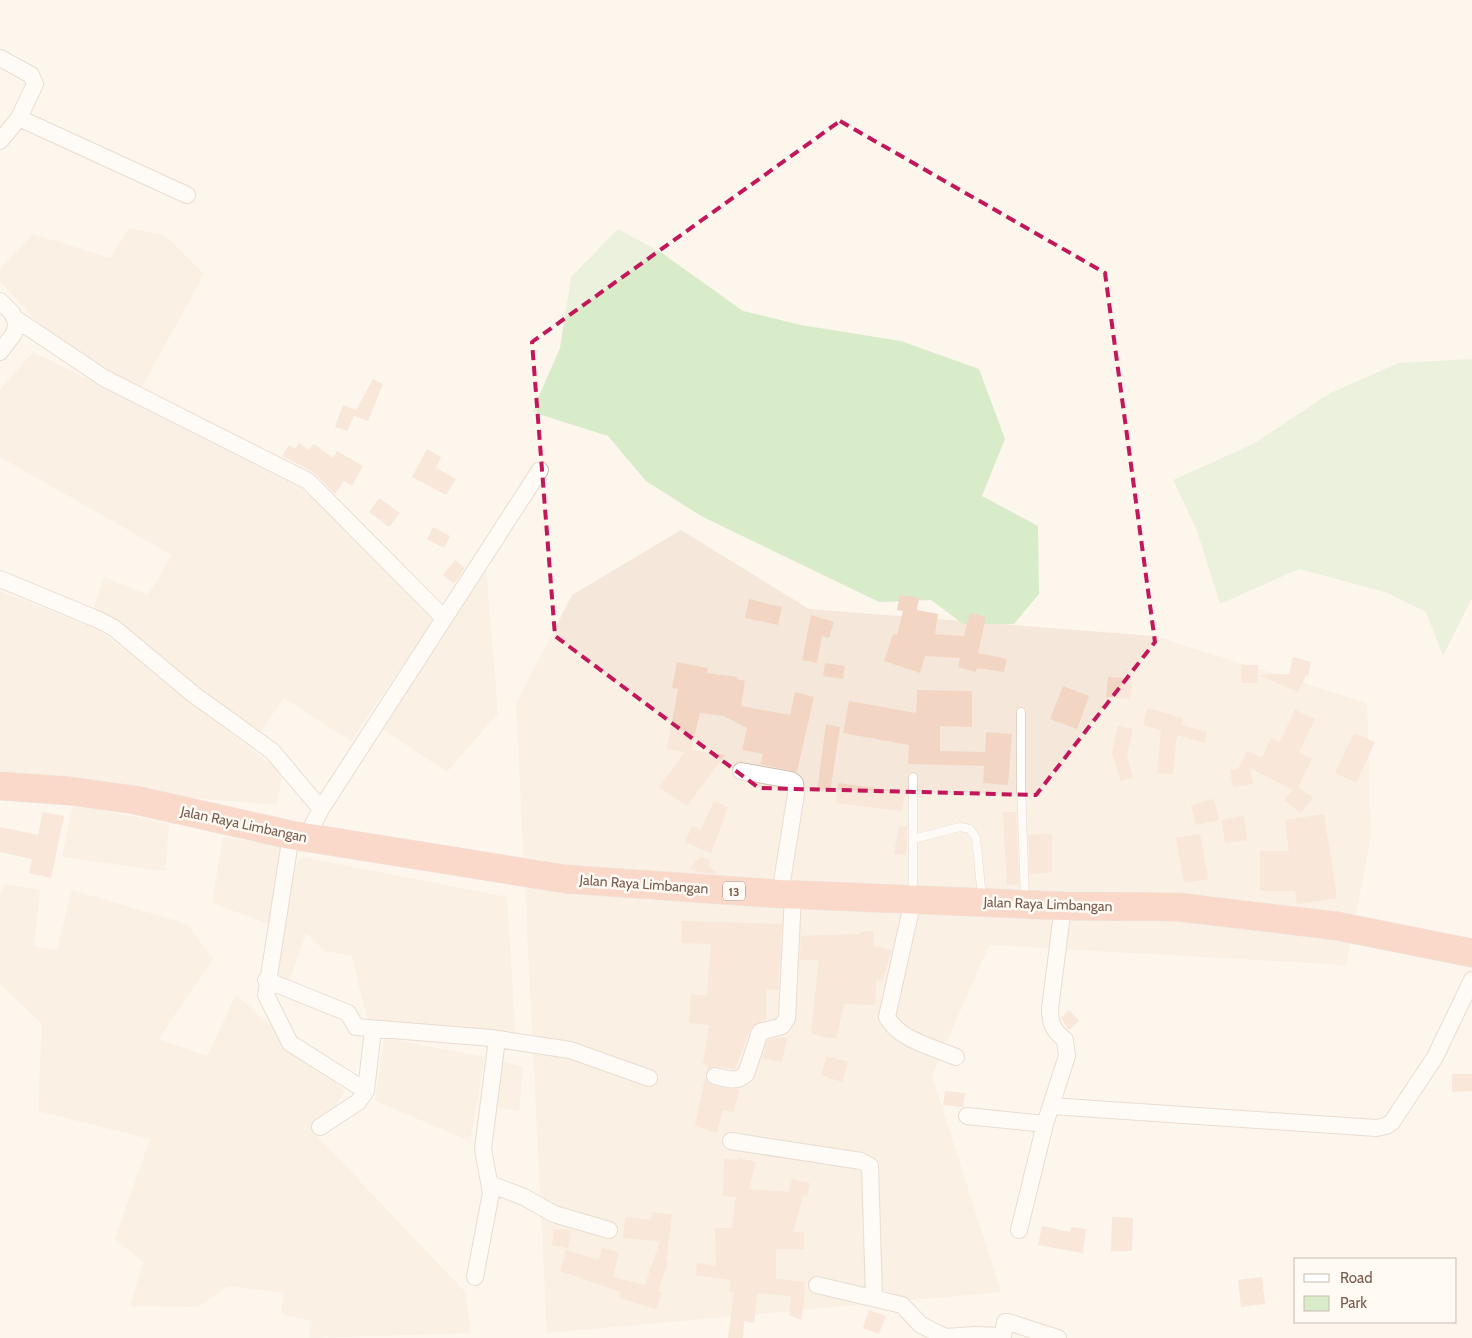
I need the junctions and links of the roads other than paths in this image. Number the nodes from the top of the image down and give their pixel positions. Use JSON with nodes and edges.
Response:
{"nodes":[{"id":1,"x":0,"y":58,"type":"edge"},
{"id":2,"x":19,"y":118,"type":"junction"},
{"id":3,"x":0,"y":141,"type":"edge"},
{"id":4,"x":187,"y":195,"type":"dead end"},
{"id":5,"x":0,"y":301,"type":"edge"},
{"id":6,"x":16,"y":319,"type":"junction"},
{"id":7,"x":0,"y":352,"type":"edge"},
{"id":8,"x":540,"y":470,"type":"dead end"},
{"id":9,"x":0,"y":580,"type":"edge"},
{"id":10,"x":444,"y":618,"type":"junction"},
{"id":11,"x":1021,"y":712,"type":"dead end"},
{"id":12,"x":741,"y":771,"type":"dead end"},
{"id":13,"x":913,"y":777,"type":"dead end"},
{"id":14,"x":0,"y":786,"type":"edge"},
{"id":15,"x":321,"y":809,"type":"junction"},
{"id":16,"x":298,"y":837,"type":"junction"},
{"id":17,"x":913,"y":839,"type":"junction"},
{"id":18,"x":786,"y":894,"type":"junction"},
{"id":19,"x":913,"y":900,"type":"junction"},
{"id":20,"x":982,"y":902,"type":"junction"},
{"id":21,"x":1026,"y":904,"type":"junction"},
{"id":22,"x":1063,"y":906,"type":"junction"},
{"id":23,"x":1472,"y":953,"type":"edge"},
{"id":24,"x":266,"y":980,"type":"junction"},
{"id":25,"x":1472,"y":980,"type":"edge"},
{"id":26,"x":373,"y":1029,"type":"junction"},
{"id":27,"x":497,"y":1039,"type":"junction"},
{"id":28,"x":956,"y":1057,"type":"dead end"},
{"id":29,"x":714,"y":1076,"type":"dead end"},
{"id":30,"x":649,"y":1078,"type":"dead end"},
{"id":31,"x":366,"y":1091,"type":"junction"},
{"id":32,"x":1051,"y":1106,"type":"junction"},
{"id":33,"x":967,"y":1116,"type":"dead end"},
{"id":34,"x":1045,"y":1124,"type":"junction"},
{"id":35,"x":320,"y":1127,"type":"dead end"},
{"id":36,"x":731,"y":1141,"type":"dead end"},
{"id":37,"x":490,"y":1184,"type":"junction"},
{"id":38,"x":609,"y":1230,"type":"dead end"},
{"id":39,"x":1019,"y":1230,"type":"dead end"},
{"id":40,"x":475,"y":1277,"type":"dead end"},
{"id":41,"x":817,"y":1285,"type":"dead end"},
{"id":42,"x":874,"y":1298,"type":"junction"},
{"id":43,"x":1058,"y":1338,"type":"edge"}],
"edges":[{"from":1,"to":2,"type":"street"},
{"from":2,"to":3,"type":"street"},
{"from":2,"to":4,"type":"street"},
{"from":5,"to":6,"type":"street"},
{"from":6,"to":7,"type":"street"},
{"from":6,"to":10,"type":"street"},
{"from":8,"to":10,"type":"street"},
{"from":9,"to":15,"type":"street"},
{"from":10,"to":15,"type":"street"},
{"from":11,"to":21,"type":"lane"},
{"from":12,"to":18,"type":"street"},
{"from":13,"to":17,"type":"lane"},
{"from":14,"to":16,"type":"highway","name":"Jalan Raya Limbangan","number":"13"},
{"from":15,"to":16,"type":"street"},
{"from":16,"to":18,"type":"highway","name":"Jalan Raya Limbangan","number":"13"},
{"from":16,"to":24,"type":"street"},
{"from":17,"to":19,"type":"lane"},
{"from":17,"to":20,"type":"lane"},
{"from":18,"to":19,"type":"highway","name":"Jalan Raya Limbangan","number":"13"},
{"from":18,"to":29,"type":"street"},
{"from":19,"to":20,"type":"highway","name":"Jalan Raya Limbangan","number":"13"},
{"from":19,"to":28,"type":"street"},
{"from":20,"to":21,"type":"highway","name":"Jalan Raya Limbangan","number":"13"},
{"from":21,"to":22,"type":"highway","name":"Jalan Raya Limbangan","number":"13"},
{"from":22,"to":23,"type":"highway","name":"Jalan Raya Limbangan","number":"13"},
{"from":22,"to":32,"type":"street"},
{"from":24,"to":26,"type":"street"},
{"from":24,"to":31,"type":"street"},
{"from":25,"to":32,"type":"street"},
{"from":26,"to":27,"type":"street"},
{"from":26,"to":31,"type":"street"},
{"from":27,"to":30,"type":"street"},
{"from":27,"to":37,"type":"street"},
{"from":31,"to":35,"type":"street"},
{"from":32,"to":34,"type":"street"},
{"from":33,"to":34,"type":"street"},
{"from":34,"to":39,"type":"street"},
{"from":36,"to":42,"type":"street"},
{"from":37,"to":38,"type":"street"},
{"from":37,"to":40,"type":"street"},
{"from":41,"to":42,"type":"street"},
{"from":42,"to":43,"type":"street"}]}
